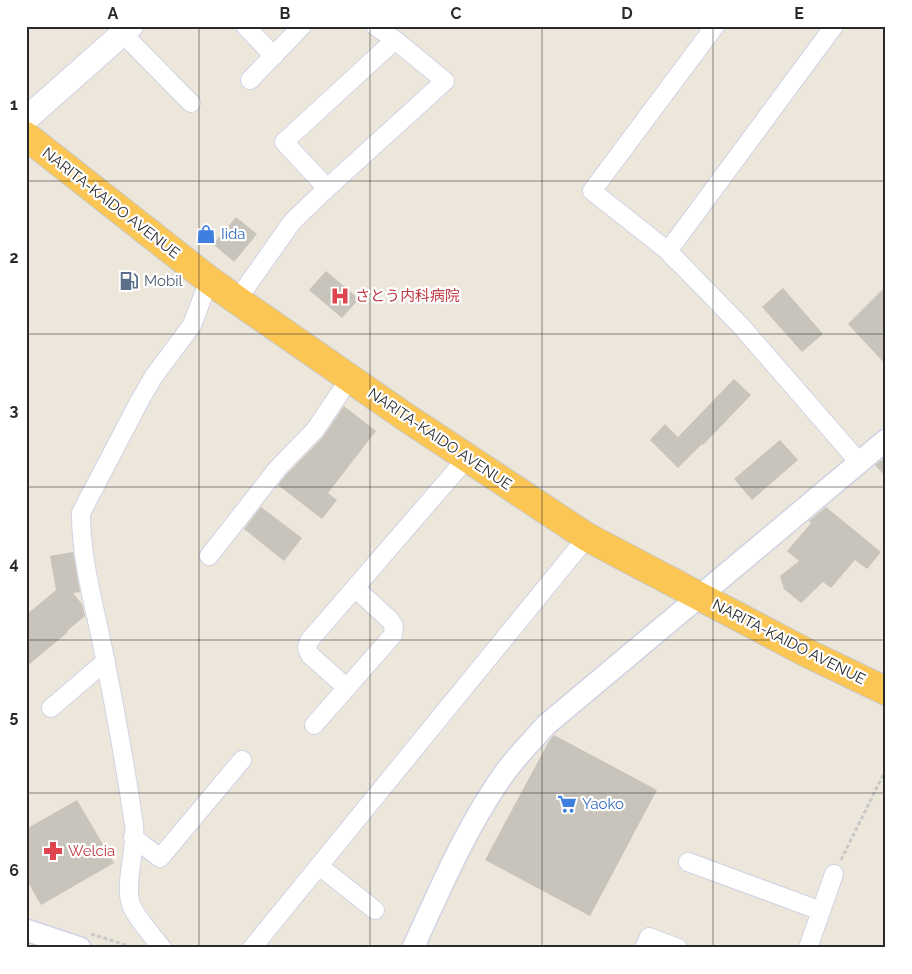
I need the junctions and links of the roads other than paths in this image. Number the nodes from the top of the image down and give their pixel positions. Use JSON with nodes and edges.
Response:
{"nodes":[{"id":1,"x":246,"y":26,"type":"edge"},
{"id":2,"x":302,"y":26,"type":"edge"},
{"id":3,"x":375,"y":26,"type":"edge"},
{"id":4,"x":715,"y":26,"type":"edge"},
{"id":5,"x":834,"y":26,"type":"edge"},
{"id":6,"x":127,"y":30,"type":"edge"},
{"id":7,"x":395,"y":40,"type":"junction"},
{"id":8,"x":274,"y":56,"type":"junction"},
{"id":9,"x":250,"y":80,"type":"dead end"},
{"id":10,"x":190,"y":103,"type":"dead end"},
{"id":11,"x":26,"y":119,"type":"edge"},
{"id":12,"x":26,"y":136,"type":"edge"},
{"id":13,"x":327,"y":188,"type":"junction"},
{"id":14,"x":668,"y":251,"type":"junction"},
{"id":15,"x":209,"y":280,"type":"junction"},
{"id":16,"x":237,"y":300,"type":"junction"},
{"id":17,"x":350,"y":378,"type":"junction"},
{"id":18,"x":886,"y":440,"type":"edge"},
{"id":19,"x":468,"y":458,"type":"junction"},
{"id":20,"x":859,"y":462,"type":"junction"},
{"id":21,"x":586,"y":538,"type":"junction"},
{"id":22,"x":209,"y":556,"type":"dead end"},
{"id":23,"x":354,"y":588,"type":"junction"},
{"id":24,"x":698,"y":596,"type":"junction"},
{"id":25,"x":106,"y":661,"type":"junction"},
{"id":26,"x":347,"y":688,"type":"junction"},
{"id":27,"x":886,"y":691,"type":"edge"},
{"id":28,"x":51,"y":708,"type":"dead end"},
{"id":29,"x":314,"y":725,"type":"dead end"},
{"id":30,"x":242,"y":760,"type":"dead end"},
{"id":31,"x":133,"y":837,"type":"junction"},
{"id":32,"x":688,"y":862,"type":"dead end"},
{"id":33,"x":319,"y":866,"type":"junction"},
{"id":34,"x":834,"y":874,"type":"road end"},
{"id":35,"x":376,"y":910,"type":"dead end"},
{"id":36,"x":821,"y":911,"type":"junction"},
{"id":37,"x":26,"y":930,"type":"edge"},
{"id":38,"x":80,"y":948,"type":"edge"},
{"id":39,"x":162,"y":948,"type":"edge"},
{"id":40,"x":252,"y":948,"type":"edge"},
{"id":41,"x":413,"y":948,"type":"edge"},
{"id":42,"x":644,"y":948,"type":"edge"},
{"id":43,"x":678,"y":948,"type":"edge"},
{"id":44,"x":808,"y":948,"type":"edge"}],
"edges":[{"from":1,"to":8,"type":"street"},
{"from":2,"to":8,"type":"street"},
{"from":3,"to":7,"type":"street"},
{"from":4,"to":14,"type":"street"},
{"from":5,"to":14,"type":"street"},
{"from":6,"to":10,"type":"street"},
{"from":6,"to":11,"type":"main road"},
{"from":7,"to":13,"type":"street"},
{"from":7,"to":13,"type":"street"},
{"from":8,"to":9,"type":"street"},
{"from":12,"to":15,"type":"highway","name":"NARITA-KAIDO AVENUE"},
{"from":13,"to":16,"type":"street"},
{"from":14,"to":20,"type":"street"},
{"from":15,"to":16,"type":"highway","name":"NARITA-KAIDO AVENUE"},
{"from":15,"to":25,"type":"street"},
{"from":16,"to":17,"type":"highway","name":"NARITA-KAIDO AVENUE"},
{"from":17,"to":19,"type":"highway","name":"NARITA-KAIDO AVENUE"},
{"from":17,"to":22,"type":"street"},
{"from":18,"to":20,"type":"street"},
{"from":19,"to":21,"type":"highway","name":"NARITA-KAIDO AVENUE"},
{"from":19,"to":23,"type":"street"},
{"from":20,"to":24,"type":"street"},
{"from":21,"to":24,"type":"highway","name":"NARITA-KAIDO AVENUE"},
{"from":21,"to":33,"type":"street"},
{"from":23,"to":26,"type":"street"},
{"from":23,"to":26,"type":"street"},
{"from":24,"to":27,"type":"highway","name":"NARITA-KAIDO AVENUE"},
{"from":24,"to":41,"type":"street"},
{"from":25,"to":28,"type":"street"},
{"from":25,"to":31,"type":"street"},
{"from":26,"to":29,"type":"street"},
{"from":30,"to":31,"type":"street"},
{"from":31,"to":39,"type":"street"},
{"from":32,"to":36,"type":"street"},
{"from":33,"to":35,"type":"street"},
{"from":33,"to":40,"type":"street"},
{"from":34,"to":36,"type":"street"},
{"from":36,"to":44,"type":"street"},
{"from":37,"to":38,"type":"street"},
{"from":42,"to":43,"type":"street"}]}
